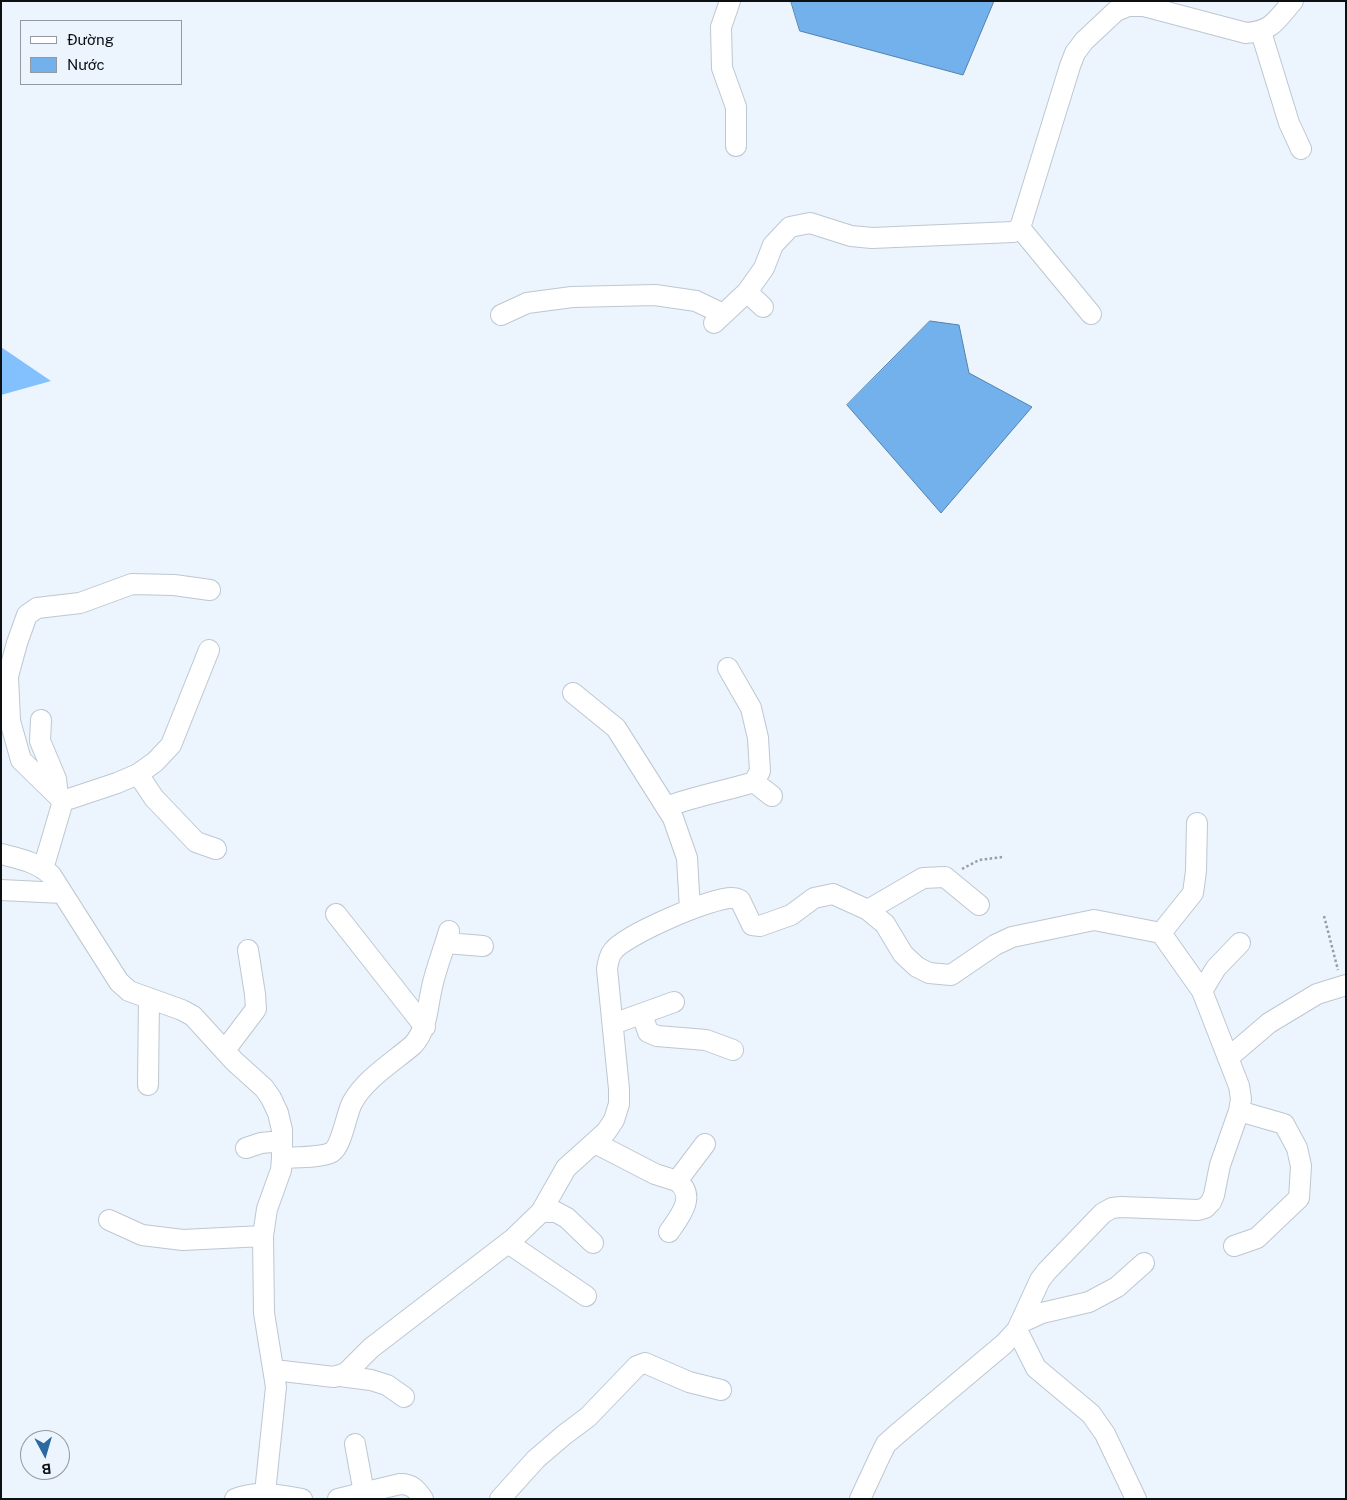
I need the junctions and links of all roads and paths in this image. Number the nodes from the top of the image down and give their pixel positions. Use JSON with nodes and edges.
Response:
{"nodes":[{"id":1,"x":730,"y":1,"type":"edge"},
{"id":2,"x":1293,"y":1,"type":"edge"},
{"id":3,"x":1261,"y":32,"type":"junction"},
{"id":4,"x":736,"y":146,"type":"dead end"},
{"id":5,"x":1301,"y":149,"type":"dead end"},
{"id":6,"x":1020,"y":228,"type":"junction"},
{"id":7,"x":747,"y":292,"type":"junction"},
{"id":8,"x":762,"y":307,"type":"dead end"},
{"id":9,"x":1092,"y":314,"type":"dead end"},
{"id":10,"x":501,"y":315,"type":"dead end"},
{"id":11,"x":210,"y":590,"type":"dead end"},
{"id":12,"x":209,"y":650,"type":"dead end"},
{"id":13,"x":728,"y":668,"type":"dead end"},
{"id":14,"x":574,"y":693,"type":"dead end"},
{"id":15,"x":41,"y":720,"type":"dead end"},
{"id":16,"x":138,"y":774,"type":"junction"},
{"id":17,"x":754,"y":782,"type":"junction"},
{"id":18,"x":772,"y":796,"type":"dead end"},
{"id":19,"x":60,"y":799,"type":"junction"},
{"id":20,"x":666,"y":807,"type":"junction"},
{"id":21,"x":1197,"y":823,"type":"dead end"},
{"id":22,"x":216,"y":849,"type":"dead end"},
{"id":23,"x":1,"y":854,"type":"edge"},
{"id":24,"x":1003,"y":857,"type":"dead end"},
{"id":25,"x":44,"y":869,"type":"junction"},
{"id":26,"x":945,"y":877,"type":"junction"},
{"id":27,"x":1,"y":890,"type":"edge"},
{"id":28,"x":62,"y":893,"type":"junction"},
{"id":29,"x":979,"y":905,"type":"dead end"},
{"id":30,"x":690,"y":909,"type":"junction"},
{"id":31,"x":868,"y":910,"type":"junction"},
{"id":32,"x":336,"y":914,"type":"dead end"},
{"id":33,"x":1324,"y":916,"type":"dead end"},
{"id":34,"x":1161,"y":933,"type":"junction"},
{"id":35,"x":1240,"y":943,"type":"dead end"},
{"id":36,"x":483,"y":946,"type":"dead end"},
{"id":37,"x":248,"y":950,"type":"dead end"},
{"id":38,"x":1344,"y":986,"type":"edge"},
{"id":39,"x":1202,"y":991,"type":"junction"},
{"id":40,"x":149,"y":999,"type":"junction"},
{"id":41,"x":674,"y":1002,"type":"dead end"},
{"id":42,"x":642,"y":1014,"type":"junction"},
{"id":43,"x":613,"y":1024,"type":"junction"},
{"id":44,"x":425,"y":1027,"type":"junction"},
{"id":45,"x":225,"y":1050,"type":"junction"},
{"id":46,"x":733,"y":1050,"type":"dead end"},
{"id":47,"x":1228,"y":1058,"type":"junction"},
{"id":48,"x":148,"y":1085,"type":"dead end"},
{"id":49,"x":1240,"y":1111,"type":"junction"},
{"id":50,"x":594,"y":1143,"type":"junction"},
{"id":51,"x":705,"y":1144,"type":"dead end"},
{"id":52,"x":246,"y":1148,"type":"dead end"},
{"id":53,"x":282,"y":1149,"type":"junction"},
{"id":54,"x":677,"y":1181,"type":"junction"},
{"id":55,"x":541,"y":1212,"type":"junction"},
{"id":56,"x":108,"y":1220,"type":"dead end"},
{"id":57,"x":669,"y":1232,"type":"dead end"},
{"id":58,"x":263,"y":1236,"type":"junction"},
{"id":59,"x":593,"y":1243,"type":"dead end"},
{"id":60,"x":508,"y":1244,"type":"junction"},
{"id":61,"x":1234,"y":1246,"type":"dead end"},
{"id":62,"x":1144,"y":1263,"type":"dead end"},
{"id":63,"x":586,"y":1296,"type":"dead end"},
{"id":64,"x":1018,"y":1326,"type":"junction"},
{"id":65,"x":274,"y":1370,"type":"junction"},
{"id":66,"x":340,"y":1376,"type":"junction"},
{"id":67,"x":722,"y":1390,"type":"dead end"},
{"id":68,"x":404,"y":1397,"type":"dead end"},
{"id":69,"x":355,"y":1444,"type":"dead end"},
{"id":70,"x":265,"y":1493,"type":"junction"},
{"id":71,"x":364,"y":1493,"type":"junction"},
{"id":72,"x":235,"y":1499,"type":"edge"},
{"id":73,"x":302,"y":1499,"type":"edge"},
{"id":74,"x":338,"y":1499,"type":"edge"},
{"id":75,"x":424,"y":1499,"type":"edge"},
{"id":76,"x":500,"y":1499,"type":"edge"},
{"id":77,"x":860,"y":1499,"type":"edge"},
{"id":78,"x":1136,"y":1499,"type":"edge"}],
"edges":[{"from":1,"to":4,"type":"street"},
{"from":2,"to":3,"type":"street"},
{"from":3,"to":5,"type":"street"},
{"from":3,"to":6,"type":"street"},
{"from":6,"to":7,"type":"street"},
{"from":6,"to":9,"type":"street"},
{"from":7,"to":8,"type":"street"},
{"from":7,"to":10,"type":"street"},
{"from":11,"to":19,"type":"street"},
{"from":12,"to":16,"type":"street"},
{"from":13,"to":17,"type":"street"},
{"from":14,"to":20,"type":"street"},
{"from":15,"to":19,"type":"street"},
{"from":16,"to":19,"type":"street"},
{"from":16,"to":22,"type":"street"},
{"from":17,"to":18,"type":"street"},
{"from":17,"to":20,"type":"street"},
{"from":19,"to":25,"type":"street"},
{"from":20,"to":30,"type":"street"},
{"from":21,"to":34,"type":"street"},
{"from":23,"to":25,"type":"street"},
{"from":24,"to":26,"type":"path"},
{"from":25,"to":28,"type":"street"},
{"from":26,"to":29,"type":"street"},
{"from":26,"to":31,"type":"street"},
{"from":27,"to":28,"type":"street"},
{"from":28,"to":40,"type":"street"},
{"from":30,"to":31,"type":"street"},
{"from":30,"to":43,"type":"street"},
{"from":31,"to":34,"type":"street"},
{"from":32,"to":44,"type":"street"},
{"from":33,"to":38,"type":"path"},
{"from":34,"to":39,"type":"street"},
{"from":35,"to":39,"type":"street"},
{"from":36,"to":44,"type":"street"},
{"from":37,"to":45,"type":"street"},
{"from":38,"to":47,"type":"street"},
{"from":39,"to":47,"type":"street"},
{"from":40,"to":45,"type":"street"},
{"from":40,"to":48,"type":"street"},
{"from":41,"to":42,"type":"street"},
{"from":42,"to":43,"type":"street"},
{"from":42,"to":46,"type":"street"},
{"from":43,"to":50,"type":"street"},
{"from":44,"to":53,"type":"street"},
{"from":45,"to":53,"type":"street"},
{"from":47,"to":49,"type":"street"},
{"from":49,"to":61,"type":"street"},
{"from":49,"to":64,"type":"street"},
{"from":50,"to":54,"type":"street"},
{"from":50,"to":55,"type":"street"},
{"from":51,"to":54,"type":"street"},
{"from":52,"to":53,"type":"street"},
{"from":53,"to":58,"type":"street"},
{"from":54,"to":57,"type":"street"},
{"from":55,"to":59,"type":"street"},
{"from":55,"to":60,"type":"street"},
{"from":56,"to":58,"type":"street"},
{"from":58,"to":65,"type":"street"},
{"from":60,"to":63,"type":"street"},
{"from":60,"to":66,"type":"street"},
{"from":62,"to":64,"type":"street"},
{"from":64,"to":77,"type":"street"},
{"from":64,"to":78,"type":"street"},
{"from":65,"to":66,"type":"street"},
{"from":65,"to":70,"type":"street"},
{"from":66,"to":68,"type":"street"},
{"from":67,"to":76,"type":"street"},
{"from":69,"to":71,"type":"street"},
{"from":70,"to":72,"type":"street"},
{"from":70,"to":73,"type":"street"},
{"from":71,"to":74,"type":"street"},
{"from":71,"to":75,"type":"street"}]}
